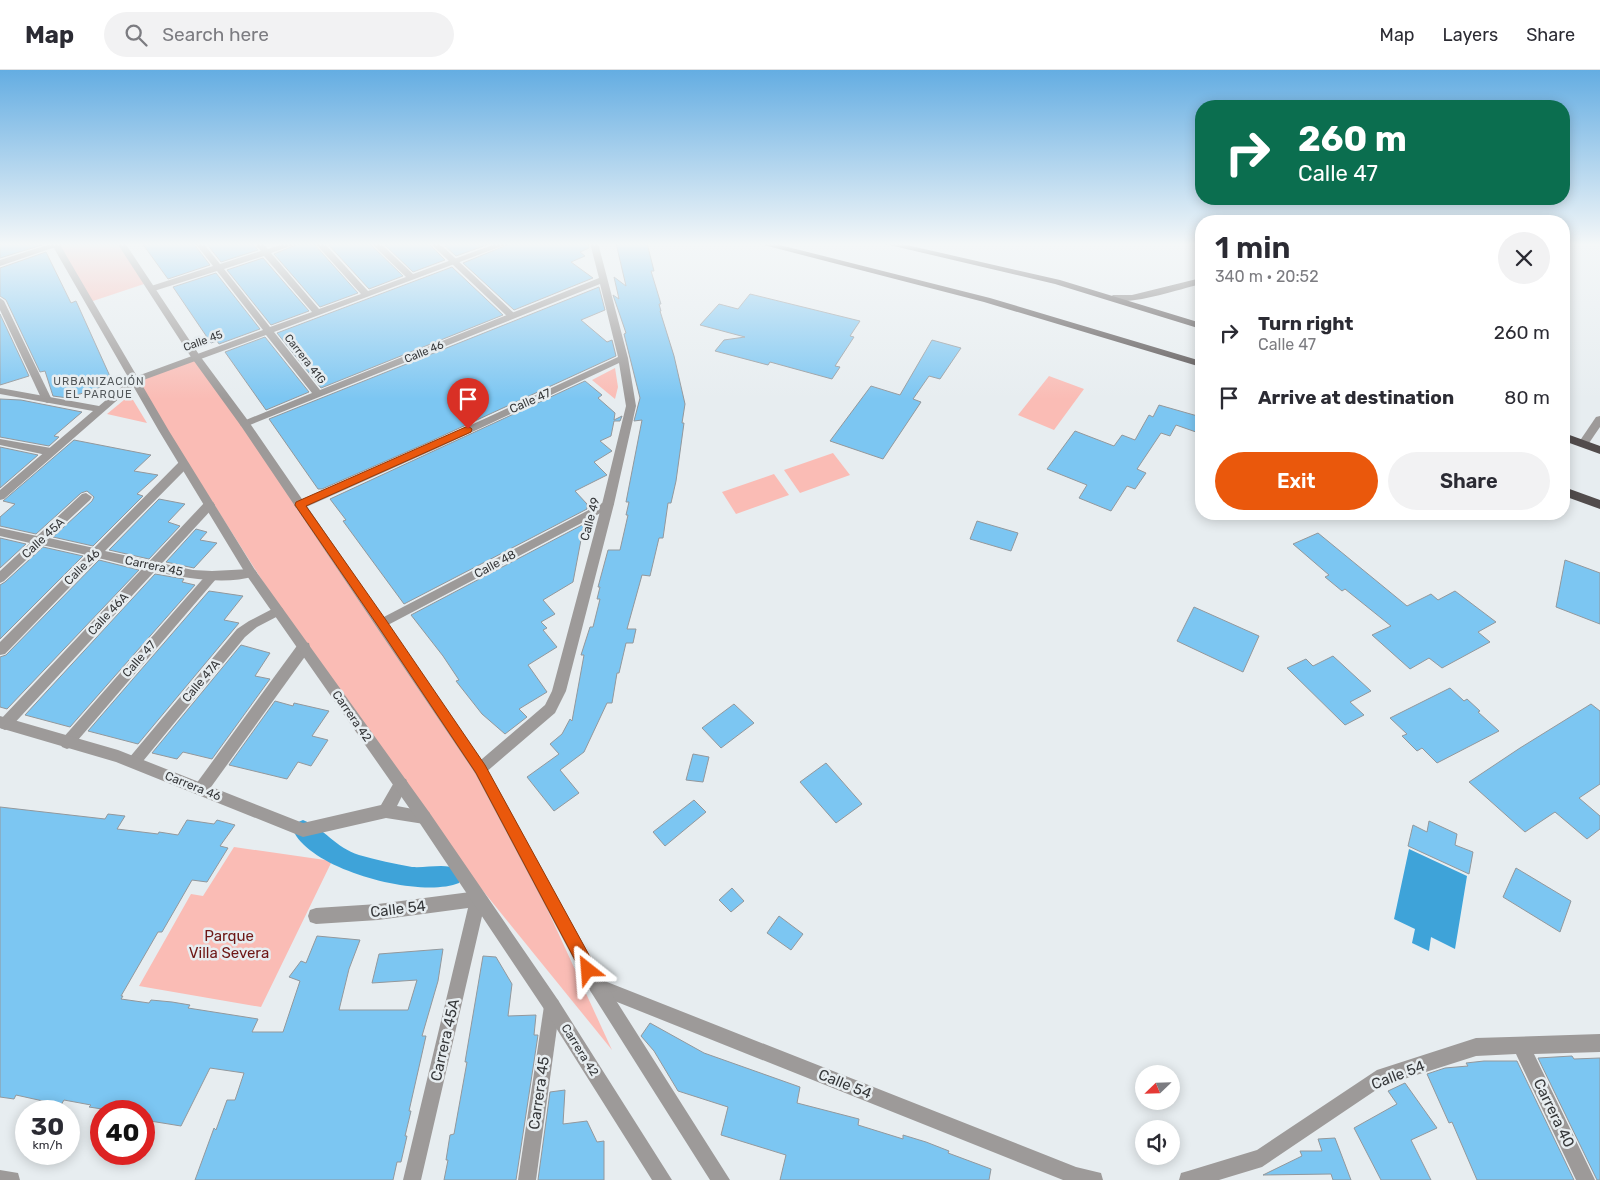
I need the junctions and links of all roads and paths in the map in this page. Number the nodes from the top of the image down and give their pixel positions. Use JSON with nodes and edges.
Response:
{"nodes":[{"id":1,"x":87,"y":295,"type":"edge"},
{"id":2,"x":155,"y":295,"type":"edge"},
{"id":3,"x":240,"y":295,"type":"edge"},
{"id":4,"x":303,"y":295,"type":"edge"},
{"id":5,"x":364,"y":295,"type":"edge"},
{"id":6,"x":490,"y":295,"type":"edge"},
{"id":7,"x":565,"y":295,"type":"edge"},
{"id":8,"x":608,"y":295,"type":"edge"},
{"id":9,"x":966,"y":295,"type":"edge"},
{"id":10,"x":1102,"y":295,"type":"edge"},
{"id":11,"x":1145,"y":295,"type":"edge"},
{"id":12,"x":1113,"y":298,"type":"junction"},
{"id":13,"x":0,"y":301,"type":"edge"},
{"id":14,"x":317,"y":312,"type":"junction"},
{"id":15,"x":512,"y":316,"type":"junction"},
{"id":16,"x":1195,"y":324,"type":"edge"},
{"id":17,"x":268,"y":330,"type":"junction"},
{"id":18,"x":196,"y":357,"type":"junction"},
{"id":19,"x":623,"y":358,"type":"junction"},
{"id":20,"x":1195,"y":362,"type":"edge"},
{"id":21,"x":135,"y":380,"type":"junction"},
{"id":22,"x":0,"y":391,"type":"edge"},
{"id":23,"x":319,"y":395,"type":"junction"},
{"id":24,"x":47,"y":400,"type":"junction"},
{"id":25,"x":100,"y":410,"type":"junction"},
{"id":26,"x":1600,"y":418,"type":"edge"},
{"id":27,"x":245,"y":424,"type":"junction"},
{"id":28,"x":1570,"y":439,"type":"edge"},
{"id":29,"x":0,"y":442,"type":"edge"},
{"id":30,"x":1583,"y":444,"type":"junction"},
{"id":31,"x":1600,"y":450,"type":"edge"},
{"id":32,"x":51,"y":452,"type":"junction"},
{"id":33,"x":184,"y":464,"type":"junction"},
{"id":34,"x":1,"y":493,"type":"edge"},
{"id":35,"x":1570,"y":493,"type":"edge"},
{"id":36,"x":86,"y":497,"type":"dead end"},
{"id":37,"x":608,"y":504,"type":"junction"},
{"id":38,"x":210,"y":505,"type":"junction"},
{"id":39,"x":300,"y":505,"type":"junction"},
{"id":40,"x":1600,"y":505,"type":"edge"},
{"id":41,"x":0,"y":532,"type":"edge"},
{"id":42,"x":40,"y":541,"type":"junction"},
{"id":43,"x":96,"y":553,"type":"junction"},
{"id":44,"x":153,"y":566,"type":"junction"},
{"id":45,"x":251,"y":573,"type":"junction"},
{"id":46,"x":212,"y":576,"type":"junction"},
{"id":47,"x":0,"y":578,"type":"edge"},
{"id":48,"x":278,"y":610,"type":"junction"},
{"id":49,"x":382,"y":623,"type":"junction"},
{"id":50,"x":304,"y":647,"type":"junction"},
{"id":51,"x":0,"y":650,"type":"edge"},
{"id":52,"x":2,"y":723,"type":"edge"},
{"id":53,"x":67,"y":742,"type":"junction"},
{"id":54,"x":134,"y":762,"type":"junction"},
{"id":55,"x":480,"y":769,"type":"junction"},
{"id":56,"x":401,"y":784,"type":"junction"},
{"id":57,"x":201,"y":789,"type":"junction"},
{"id":58,"x":386,"y":811,"type":"junction"},
{"id":59,"x":424,"y":817,"type":"junction"},
{"id":60,"x":478,"y":899,"type":"junction"},
{"id":61,"x":316,"y":916,"type":"dead end"},
{"id":62,"x":597,"y":986,"type":"junction"},
{"id":63,"x":552,"y":1006,"type":"junction"},
{"id":64,"x":1600,"y":1043,"type":"edge"},
{"id":65,"x":1521,"y":1045,"type":"junction"},
{"id":66,"x":0,"y":1179,"type":"edge"},
{"id":67,"x":12,"y":1180,"type":"edge"},
{"id":68,"x":412,"y":1180,"type":"edge"},
{"id":69,"x":527,"y":1180,"type":"edge"},
{"id":70,"x":662,"y":1180,"type":"edge"},
{"id":71,"x":721,"y":1180,"type":"edge"},
{"id":72,"x":1094,"y":1180,"type":"edge"},
{"id":73,"x":1188,"y":1180,"type":"edge"},
{"id":74,"x":1586,"y":1180,"type":"edge"}],
"edges":[{"from":1,"to":21,"type":"street","name":"Carrera 42"},
{"from":2,"to":18,"type":"street"},
{"from":3,"to":17,"type":"street","name":"Carrera 41G"},
{"from":4,"to":14,"type":"street"},
{"from":5,"to":14,"type":"street","name":"Calle 45"},
{"from":6,"to":15,"type":"street"},
{"from":7,"to":15,"type":"street","name":"Calle 46"},
{"from":8,"to":19,"type":"street","name":"Calle 49"},
{"from":9,"to":20,"type":"highway"},
{"from":10,"to":12,"type":"highway"},
{"from":11,"to":12,"type":"main road"},
{"from":12,"to":16,"type":"highway"},
{"from":13,"to":24,"type":"street"},
{"from":14,"to":17,"type":"street","name":"Calle 45"},
{"from":15,"to":23,"type":"street","name":"Calle 46"},
{"from":17,"to":18,"type":"street","name":"Calle 45"},
{"from":17,"to":23,"type":"street","name":"Carrera 41G"},
{"from":18,"to":21,"type":"street","name":"Calle 45"},
{"from":18,"to":27,"type":"street"},
{"from":19,"to":37,"type":"street","name":"Calle 49"},
{"from":19,"to":39,"type":"street","name":"Calle 47"},
{"from":21,"to":25,"type":"street"},
{"from":21,"to":33,"type":"street","name":"Carrera 42"},
{"from":22,"to":24,"type":"street"},
{"from":23,"to":27,"type":"street","name":"Calle 46"},
{"from":24,"to":25,"type":"street"},
{"from":25,"to":32,"type":"street"},
{"from":26,"to":30,"type":"street"},
{"from":27,"to":39,"type":"street"},
{"from":28,"to":30,"type":"highway"},
{"from":29,"to":32,"type":"street"},
{"from":30,"to":31,"type":"highway"},
{"from":32,"to":34,"type":"street"},
{"from":33,"to":38,"type":"street","name":"Carrera 42"},
{"from":33,"to":43,"type":"street","name":"Calle 46"},
{"from":35,"to":40,"type":"highway"},
{"from":36,"to":42,"type":"street","name":"Calle 45A"},
{"from":37,"to":49,"type":"street","name":"Calle 48"},
{"from":37,"to":55,"type":"street","name":"Calle 49"},
{"from":38,"to":44,"type":"street","name":"Calle 46A"},
{"from":38,"to":45,"type":"street","name":"Carrera 42"},
{"from":39,"to":49,"type":"street"},
{"from":41,"to":42,"type":"street","name":"Carrera 45"},
{"from":42,"to":43,"type":"street","name":"Carrera 45"},
{"from":42,"to":47,"type":"street","name":"Calle 45A"},
{"from":43,"to":44,"type":"street","name":"Carrera 45"},
{"from":43,"to":51,"type":"street","name":"Calle 46"},
{"from":44,"to":46,"type":"street","name":"Carrera 45"},
{"from":44,"to":52,"type":"street","name":"Calle 46A"},
{"from":45,"to":46,"type":"street","name":"Carrera 45"},
{"from":45,"to":48,"type":"street","name":"Carrera 42"},
{"from":46,"to":53,"type":"street","name":"Calle 47"},
{"from":48,"to":50,"type":"street","name":"Carrera 42"},
{"from":48,"to":54,"type":"street","name":"Calle 47A"},
{"from":49,"to":55,"type":"street"},
{"from":50,"to":56,"type":"street","name":"Carrera 42"},
{"from":50,"to":57,"type":"street"},
{"from":52,"to":53,"type":"street","name":"Carrera 46"},
{"from":53,"to":54,"type":"street","name":"Carrera 46"},
{"from":54,"to":57,"type":"street","name":"Carrera 46"},
{"from":55,"to":62,"type":"street"},
{"from":56,"to":58,"type":"street"},
{"from":56,"to":59,"type":"street","name":"Carrera 42"},
{"from":57,"to":58,"type":"street","name":"Carrera 46"},
{"from":58,"to":59,"type":"street","name":"Carrera 46"},
{"from":59,"to":60,"type":"street","name":"Carrera 42"},
{"from":60,"to":61,"type":"street","name":"Calle 54"},
{"from":60,"to":63,"type":"street","name":"Carrera 42"},
{"from":60,"to":68,"type":"street","name":"Carrera 45A"},
{"from":62,"to":71,"type":"street"},
{"from":62,"to":72,"type":"street","name":"Calle 54"},
{"from":63,"to":69,"type":"street","name":"Carrera 45"},
{"from":63,"to":70,"type":"street","name":"Carrera 42"},
{"from":64,"to":65,"type":"street","name":"Calle 54"},
{"from":65,"to":73,"type":"street","name":"Calle 54"},
{"from":65,"to":74,"type":"street","name":"Carrera 40"},
{"from":66,"to":67,"type":"street"}]}
